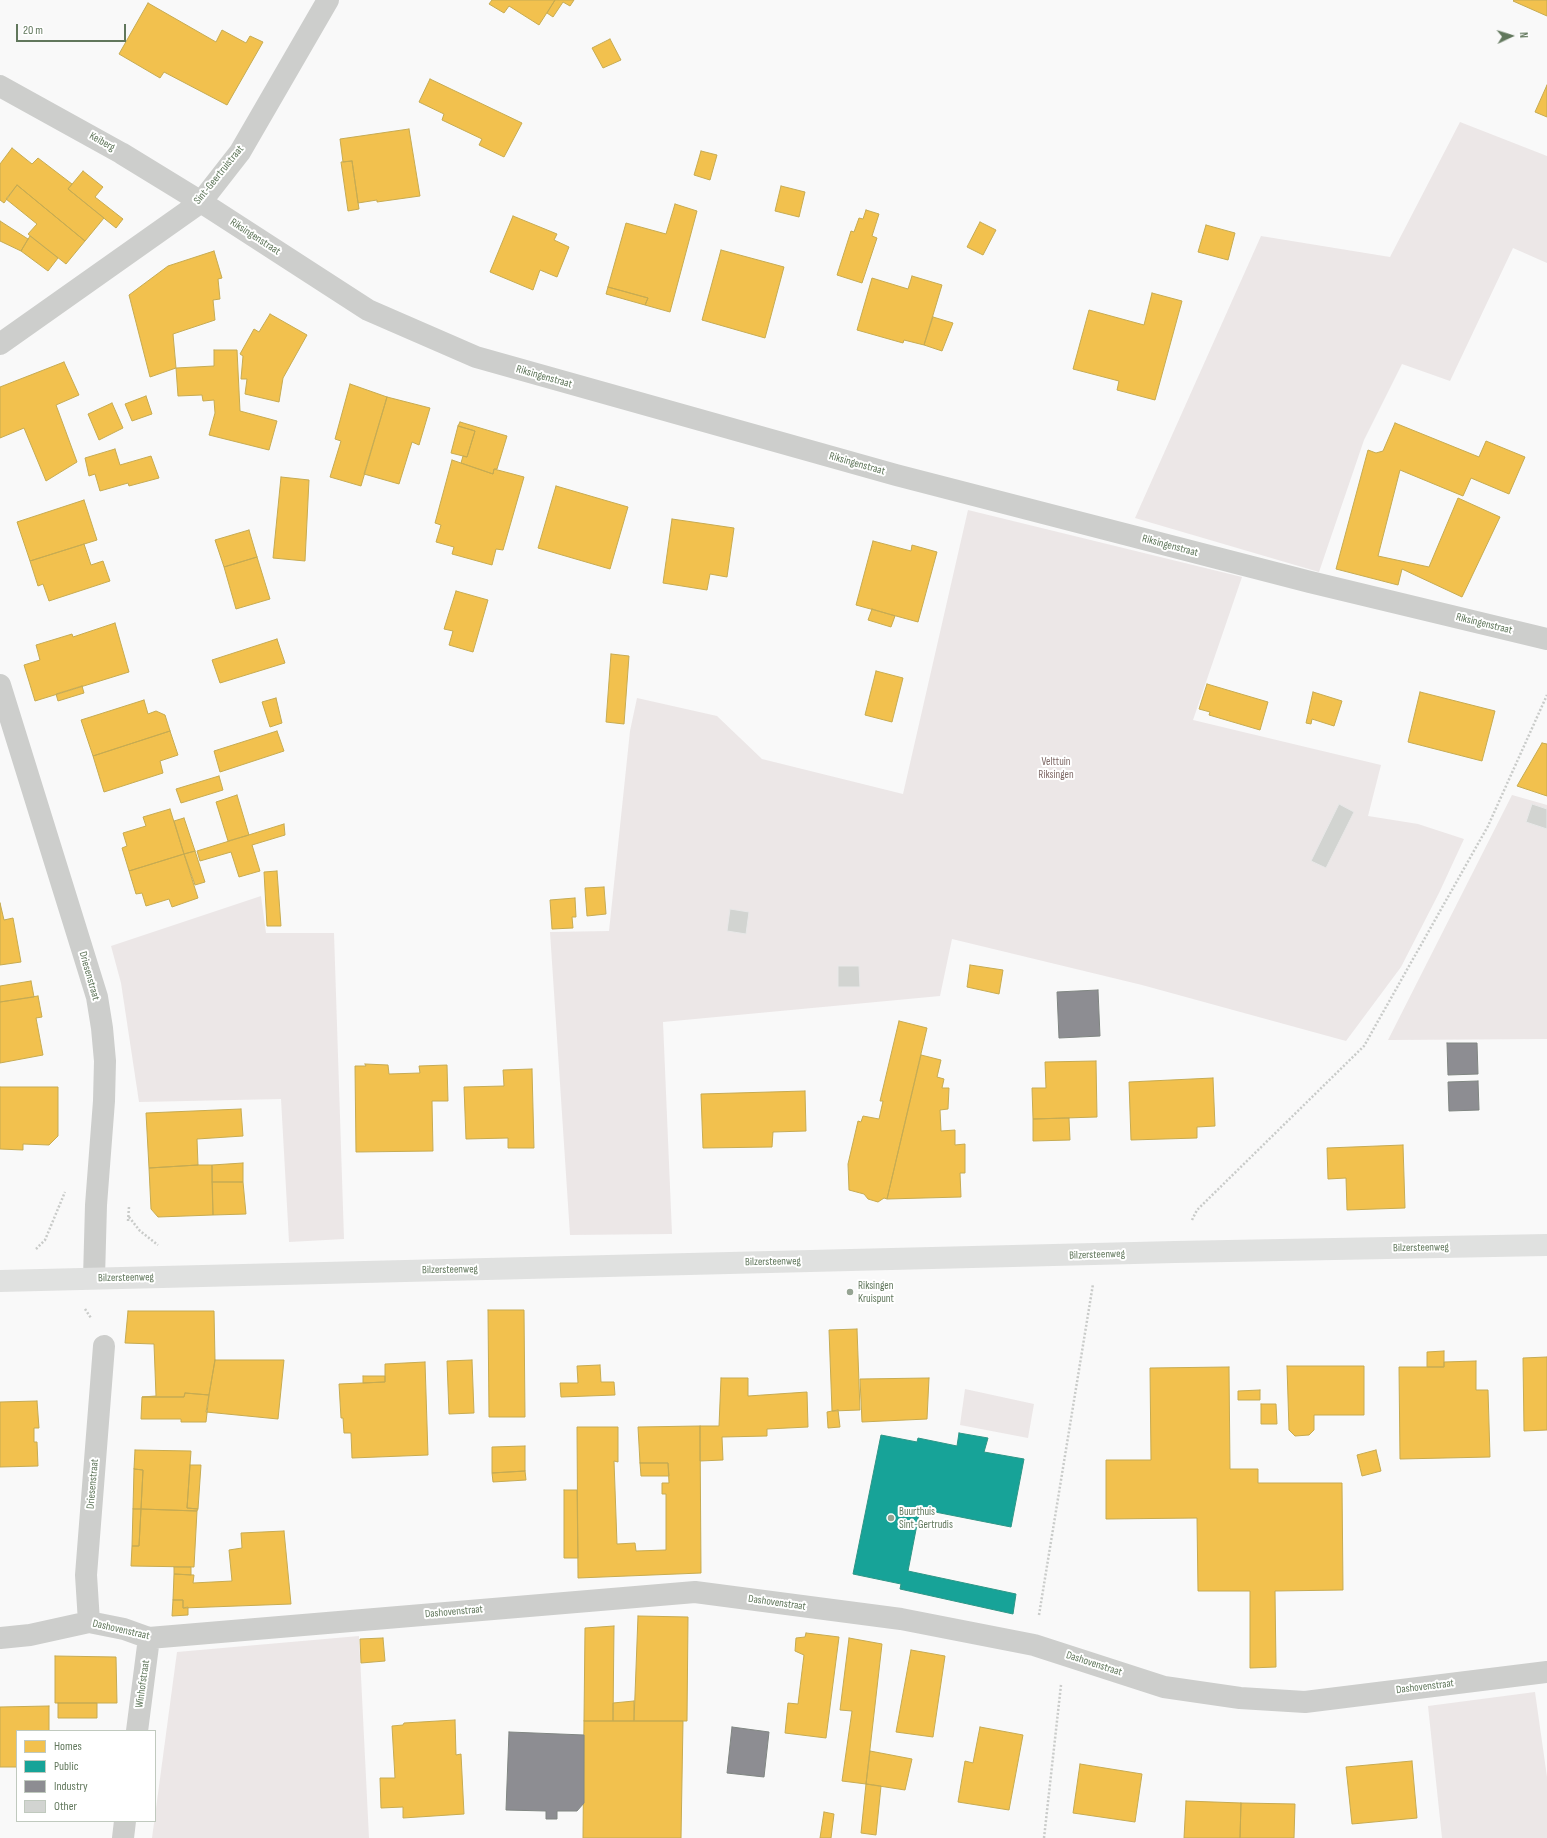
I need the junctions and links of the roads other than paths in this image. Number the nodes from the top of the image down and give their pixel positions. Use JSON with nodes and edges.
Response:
{"nodes":[{"id":1,"x":328,"y":0,"type":"edge"},
{"id":2,"x":0,"y":86,"type":"edge"},
{"id":3,"x":201,"y":202,"type":"junction"},
{"id":4,"x":0,"y":344,"type":"edge"},
{"id":5,"x":1547,"y":639,"type":"edge"},
{"id":6,"x":0,"y":685,"type":"edge"},
{"id":7,"x":1547,"y":1245,"type":"edge"},
{"id":8,"x":94,"y":1278,"type":"junction"},
{"id":9,"x":0,"y":1281,"type":"edge"},
{"id":10,"x":104,"y":1346,"type":"dead end"},
{"id":11,"x":89,"y":1622,"type":"junction"},
{"id":12,"x":0,"y":1638,"type":"edge"},
{"id":13,"x":149,"y":1638,"type":"junction"},
{"id":14,"x":1547,"y":1672,"type":"edge"},
{"id":15,"x":137,"y":1730,"type":"edge"},
{"id":16,"x":125,"y":1822,"type":"edge"},
{"id":17,"x":123,"y":1838,"type":"edge"}],
"edges":[{"from":1,"to":3,"type":"street","name":"Sint-Geertruistraat"},
{"from":2,"to":3,"type":"street","name":"Keiberg"},
{"from":3,"to":4,"type":"street","name":"Sint-Geertruistraat"},
{"from":3,"to":5,"type":"street","name":"Riksingenstraat"},
{"from":6,"to":8,"type":"street","name":"Driesenstraat"},
{"from":7,"to":8,"type":"main road","name":"Bilzersteenweg"},
{"from":8,"to":9,"type":"main road","name":"Bilzersteenweg"},
{"from":10,"to":11,"type":"street","name":"Driesenstraat"},
{"from":11,"to":12,"type":"street","name":"Dashovenstraat"},
{"from":11,"to":13,"type":"street","name":"Dashovenstraat"},
{"from":13,"to":14,"type":"street","name":"Dashovenstraat"},
{"from":13,"to":15,"type":"street","name":"Winhofstraat"},
{"from":16,"to":17,"type":"street"}]}
